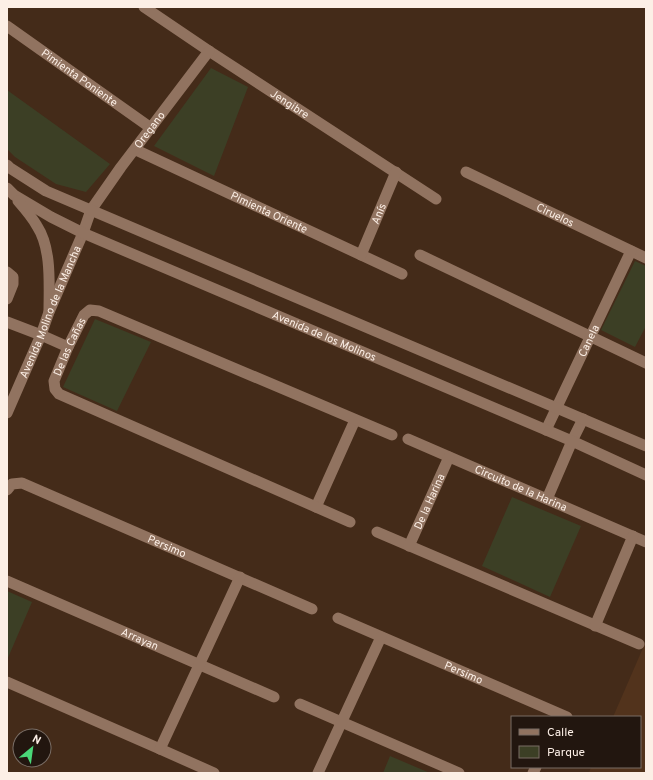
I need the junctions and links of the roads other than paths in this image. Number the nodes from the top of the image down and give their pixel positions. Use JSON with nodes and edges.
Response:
{"nodes":[{"id":1,"x":144,"y":7,"type":"edge"},
{"id":2,"x":7,"y":26,"type":"edge"},
{"id":3,"x":209,"y":51,"type":"junction"},
{"id":4,"x":152,"y":128,"type":"junction"},
{"id":5,"x":136,"y":150,"type":"junction"},
{"id":6,"x":7,"y":165,"type":"edge"},
{"id":7,"x":396,"y":172,"type":"junction"},
{"id":8,"x":466,"y":172,"type":"dead end"},
{"id":9,"x":11,"y":192,"type":"edge"},
{"id":10,"x":436,"y":199,"type":"dead end"},
{"id":11,"x":90,"y":210,"type":"junction"},
{"id":12,"x":84,"y":233,"type":"junction"},
{"id":13,"x":632,"y":251,"type":"junction"},
{"id":14,"x":420,"y":254,"type":"dead end"},
{"id":15,"x":361,"y":255,"type":"junction"},
{"id":16,"x":646,"y":258,"type":"edge"},
{"id":17,"x":7,"y":272,"type":"edge"},
{"id":18,"x":402,"y":274,"type":"dead end"},
{"id":19,"x":7,"y":299,"type":"edge"},
{"id":20,"x":49,"y":312,"type":"junction"},
{"id":21,"x":7,"y":322,"type":"edge"},
{"id":22,"x":41,"y":335,"type":"junction"},
{"id":23,"x":591,"y":336,"type":"junction"},
{"id":24,"x":68,"y":347,"type":"junction"},
{"id":25,"x":646,"y":363,"type":"edge"},
{"id":26,"x":557,"y":408,"type":"junction"},
{"id":27,"x":7,"y":413,"type":"edge"},
{"id":28,"x":583,"y":419,"type":"junction"},
{"id":29,"x":355,"y":420,"type":"junction"},
{"id":30,"x":546,"y":430,"type":"junction"},
{"id":31,"x":392,"y":435,"type":"dead end"},
{"id":32,"x":408,"y":439,"type":"dead end"},
{"id":33,"x":572,"y":441,"type":"junction"},
{"id":34,"x":646,"y":446,"type":"edge"},
{"id":35,"x":449,"y":456,"type":"junction"},
{"id":36,"x":646,"y":475,"type":"edge"},
{"id":37,"x":7,"y":490,"type":"edge"},
{"id":38,"x":547,"y":499,"type":"junction"},
{"id":39,"x":316,"y":507,"type":"junction"},
{"id":40,"x":350,"y":522,"type":"dead end"},
{"id":41,"x":376,"y":532,"type":"dead end"},
{"id":42,"x":633,"y":536,"type":"junction"},
{"id":43,"x":646,"y":542,"type":"edge"},
{"id":44,"x":409,"y":546,"type":"junction"},
{"id":45,"x":240,"y":577,"type":"junction"},
{"id":46,"x":7,"y":581,"type":"edge"},
{"id":47,"x":312,"y":609,"type":"dead end"},
{"id":48,"x":338,"y":618,"type":"dead end"},
{"id":49,"x":595,"y":626,"type":"junction"},
{"id":50,"x":382,"y":637,"type":"junction"},
{"id":51,"x":639,"y":644,"type":"dead end"},
{"id":52,"x":199,"y":664,"type":"junction"},
{"id":53,"x":7,"y":682,"type":"edge"},
{"id":54,"x":274,"y":697,"type":"dead end"},
{"id":55,"x":300,"y":704,"type":"dead end"},
{"id":56,"x":561,"y":716,"type":"edge"},
{"id":57,"x":342,"y":722,"type":"junction"},
{"id":58,"x":160,"y":748,"type":"junction"},
{"id":59,"x":214,"y":773,"type":"edge"},
{"id":60,"x":318,"y":773,"type":"edge"},
{"id":61,"x":459,"y":773,"type":"edge"}],
"edges":[{"from":1,"to":3,"type":"street","name":"Jengibre"},
{"from":2,"to":4,"type":"street","name":"Pimienta Poniente"},
{"from":3,"to":4,"type":"street","name":"Oregano"},
{"from":3,"to":7,"type":"street","name":"Jengibre"},
{"from":4,"to":5,"type":"street","name":"Oregano"},
{"from":5,"to":11,"type":"street","name":"Oregano"},
{"from":5,"to":15,"type":"street","name":"Pimienta Oriente"},
{"from":6,"to":11,"type":"street"},
{"from":7,"to":10,"type":"street","name":"Jengibre"},
{"from":7,"to":15,"type":"street","name":"Anís"},
{"from":8,"to":13,"type":"street","name":"Ciruelos"},
{"from":9,"to":12,"type":"street","name":"Avenida de los Molinos"},
{"from":9,"to":20,"type":"street"},
{"from":11,"to":12,"type":"street","name":"Avenida Molino de la Mancha"},
{"from":11,"to":26,"type":"street"},
{"from":12,"to":20,"type":"street","name":"Avenida Molino de la Mancha"},
{"from":12,"to":30,"type":"street","name":"Avenida de los Molinos"},
{"from":13,"to":16,"type":"street","name":"Ciruelos"},
{"from":13,"to":23,"type":"street","name":"Canela"},
{"from":14,"to":23,"type":"street"},
{"from":15,"to":18,"type":"street","name":"Pimienta Oriente"},
{"from":17,"to":19,"type":"street"},
{"from":20,"to":22,"type":"street","name":"Avenida Molino de la Mancha"},
{"from":21,"to":22,"type":"street"},
{"from":22,"to":24,"type":"street"},
{"from":22,"to":27,"type":"street","name":"Avenida Molino de la Mancha"},
{"from":23,"to":25,"type":"street"},
{"from":23,"to":26,"type":"street","name":"Canela"},
{"from":24,"to":29,"type":"street","name":"De las Cañas"},
{"from":24,"to":39,"type":"street","name":"De las Cañas"},
{"from":26,"to":28,"type":"street"},
{"from":26,"to":30,"type":"street","name":"Canela"},
{"from":28,"to":33,"type":"street"},
{"from":28,"to":34,"type":"street"},
{"from":29,"to":31,"type":"street","name":"De las Cañas"},
{"from":29,"to":39,"type":"street"},
{"from":30,"to":33,"type":"street","name":"Avenida de los Molinos"},
{"from":32,"to":35,"type":"street","name":"Circuito de la Harina"},
{"from":33,"to":36,"type":"street","name":"Avenida de los Molinos"},
{"from":33,"to":38,"type":"street"},
{"from":35,"to":38,"type":"street","name":"Circuito de la Harina"},
{"from":35,"to":44,"type":"street","name":"De la Harina"},
{"from":37,"to":45,"type":"street","name":"Persimo"},
{"from":38,"to":42,"type":"street","name":"Circuito de la Harina"},
{"from":39,"to":40,"type":"street","name":"De las Cañas"},
{"from":41,"to":44,"type":"street"},
{"from":42,"to":43,"type":"street","name":"Circuito de la Harina"},
{"from":42,"to":49,"type":"street"},
{"from":44,"to":49,"type":"street"},
{"from":45,"to":47,"type":"street","name":"Persimo"},
{"from":45,"to":52,"type":"street"},
{"from":46,"to":52,"type":"street","name":"Arrayan"},
{"from":48,"to":50,"type":"street","name":"Persimo"},
{"from":49,"to":51,"type":"street"},
{"from":50,"to":56,"type":"street","name":"Persimo"},
{"from":50,"to":57,"type":"street"},
{"from":52,"to":54,"type":"street","name":"Arrayan"},
{"from":52,"to":58,"type":"street"},
{"from":53,"to":58,"type":"street"},
{"from":55,"to":57,"type":"street"},
{"from":57,"to":60,"type":"street"},
{"from":57,"to":61,"type":"street"},
{"from":58,"to":59,"type":"street"}]}
